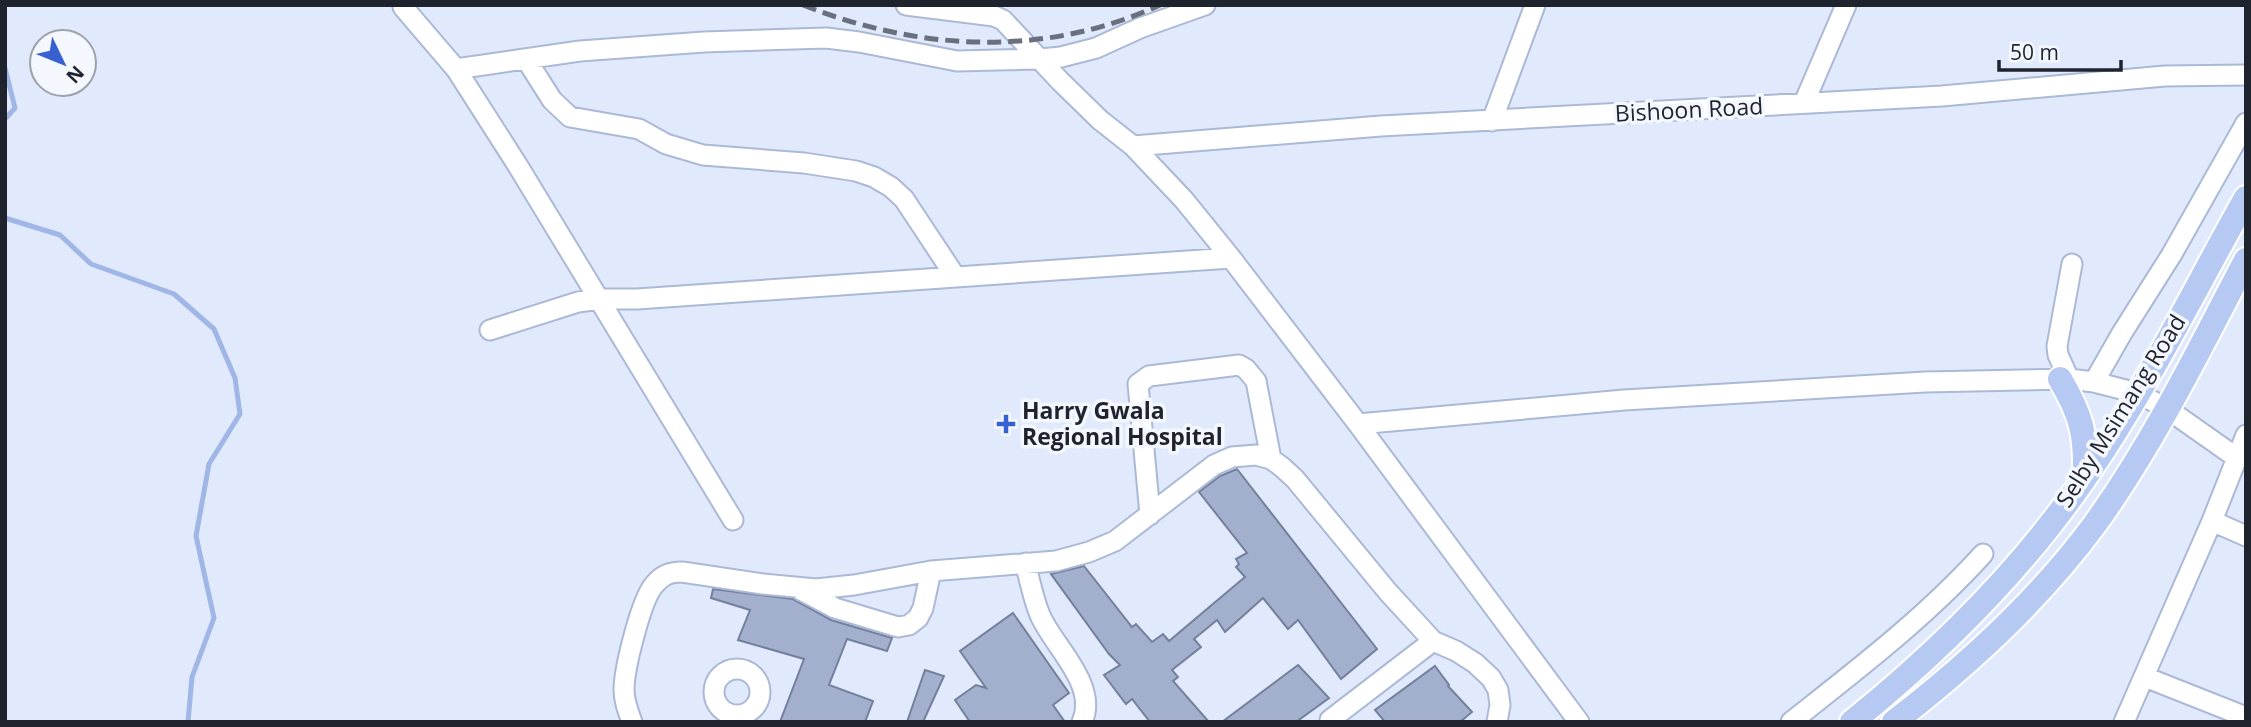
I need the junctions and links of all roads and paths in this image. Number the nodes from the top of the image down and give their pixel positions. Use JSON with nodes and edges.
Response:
{"nodes":[{"id":1,"x":906,"y":5,"type":"edge"},
{"id":2,"x":1205,"y":5,"type":"edge"},
{"id":3,"x":1535,"y":5,"type":"edge"},
{"id":4,"x":1846,"y":5,"type":"edge"},
{"id":5,"x":403,"y":7,"type":"dead end"},
{"id":6,"x":526,"y":59,"type":"junction"},
{"id":7,"x":1040,"y":60,"type":"junction"},
{"id":8,"x":456,"y":69,"type":"junction"},
{"id":9,"x":2246,"y":75,"type":"edge"},
{"id":10,"x":1804,"y":103,"type":"junction"},
{"id":11,"x":1492,"y":121,"type":"junction"},
{"id":12,"x":2246,"y":123,"type":"edge"},
{"id":13,"x":1133,"y":146,"type":"junction"},
{"id":14,"x":2246,"y":198,"type":"edge"},
{"id":15,"x":1231,"y":258,"type":"junction"},
{"id":16,"x":2246,"y":260,"type":"edge"},
{"id":17,"x":2072,"y":264,"type":"dead end"},
{"id":18,"x":955,"y":276,"type":"junction"},
{"id":19,"x":600,"y":299,"type":"junction"},
{"id":20,"x":490,"y":330,"type":"dead end"},
{"id":21,"x":2065,"y":379,"type":"junction"},
{"id":22,"x":2094,"y":382,"type":"junction"},
{"id":23,"x":2137,"y":393,"type":"junction"},
{"id":24,"x":2166,"y":408,"type":"junction"},
{"id":25,"x":1358,"y":424,"type":"junction"},
{"id":26,"x":2246,"y":435,"type":"edge"},
{"id":27,"x":2237,"y":458,"type":"junction"},
{"id":28,"x":1270,"y":459,"type":"junction"},
{"id":29,"x":2085,"y":475,"type":"junction"},
{"id":30,"x":1150,"y":515,"type":"junction"},
{"id":31,"x":733,"y":520,"type":"dead end"},
{"id":32,"x":2212,"y":521,"type":"junction"},
{"id":33,"x":2246,"y":536,"type":"edge"},
{"id":34,"x":1983,"y":554,"type":"dead end"},
{"id":35,"x":1026,"y":563,"type":"junction"},
{"id":36,"x":931,"y":570,"type":"junction"},
{"id":37,"x":795,"y":587,"type":"junction"},
{"id":38,"x":1433,"y":641,"type":"junction"},
{"id":39,"x":2145,"y":677,"type":"junction"},
{"id":40,"x":2246,"y":717,"type":"edge"},
{"id":41,"x":1330,"y":720,"type":"edge"},
{"id":42,"x":632,"y":722,"type":"edge"},
{"id":43,"x":1082,"y":722,"type":"edge"},
{"id":44,"x":1497,"y":722,"type":"edge"},
{"id":45,"x":1579,"y":722,"type":"edge"},
{"id":46,"x":1791,"y":722,"type":"edge"},
{"id":47,"x":1852,"y":722,"type":"edge"},
{"id":48,"x":1894,"y":722,"type":"edge"},
{"id":49,"x":2124,"y":722,"type":"edge"}],
"edges":[{"from":1,"to":7,"type":"street"},
{"from":2,"to":7,"type":"street"},
{"from":3,"to":11,"type":"street"},
{"from":4,"to":10,"type":"street"},
{"from":5,"to":8,"type":"street"},
{"from":6,"to":7,"type":"street"},
{"from":6,"to":8,"type":"street"},
{"from":6,"to":18,"type":"street"},
{"from":7,"to":13,"type":"street"},
{"from":8,"to":19,"type":"street"},
{"from":9,"to":10,"type":"street","name":"Bishoon Road"},
{"from":10,"to":11,"type":"street","name":"Bishoon Road"},
{"from":11,"to":13,"type":"street","name":"Bishoon Road"},
{"from":12,"to":22,"type":"street"},
{"from":13,"to":15,"type":"street"},
{"from":14,"to":23,"type":"main road","name":"Selby Msimang Road"},
{"from":15,"to":18,"type":"street"},
{"from":15,"to":25,"type":"street"},
{"from":16,"to":24,"type":"main road","name":"Selby Msimang Road"},
{"from":17,"to":21,"type":"street"},
{"from":18,"to":19,"type":"street"},
{"from":19,"to":20,"type":"street"},
{"from":19,"to":31,"type":"street"},
{"from":21,"to":22,"type":"street"},
{"from":21,"to":25,"type":"street"},
{"from":21,"to":29,"type":"main road"},
{"from":22,"to":23,"type":"street"},
{"from":23,"to":24,"type":"street"},
{"from":23,"to":29,"type":"main road","name":"Selby Msimang Road"},
{"from":24,"to":27,"type":"street"},
{"from":24,"to":48,"type":"main road","name":"Selby Msimang Road"},
{"from":25,"to":45,"type":"street"},
{"from":26,"to":27,"type":"street"},
{"from":27,"to":32,"type":"street"},
{"from":28,"to":30,"type":"street"},
{"from":28,"to":30,"type":"street"},
{"from":28,"to":38,"type":"street"},
{"from":29,"to":47,"type":"main road","name":"Selby Msimang Road"},
{"from":30,"to":35,"type":"street"},
{"from":32,"to":33,"type":"street"},
{"from":32,"to":39,"type":"street"},
{"from":34,"to":46,"type":"street"},
{"from":35,"to":36,"type":"street"},
{"from":35,"to":43,"type":"street"},
{"from":36,"to":37,"type":"street"},
{"from":36,"to":37,"type":"street"},
{"from":37,"to":42,"type":"street"},
{"from":38,"to":41,"type":"street"},
{"from":38,"to":44,"type":"street"},
{"from":39,"to":40,"type":"street"},
{"from":39,"to":49,"type":"street"}]}
